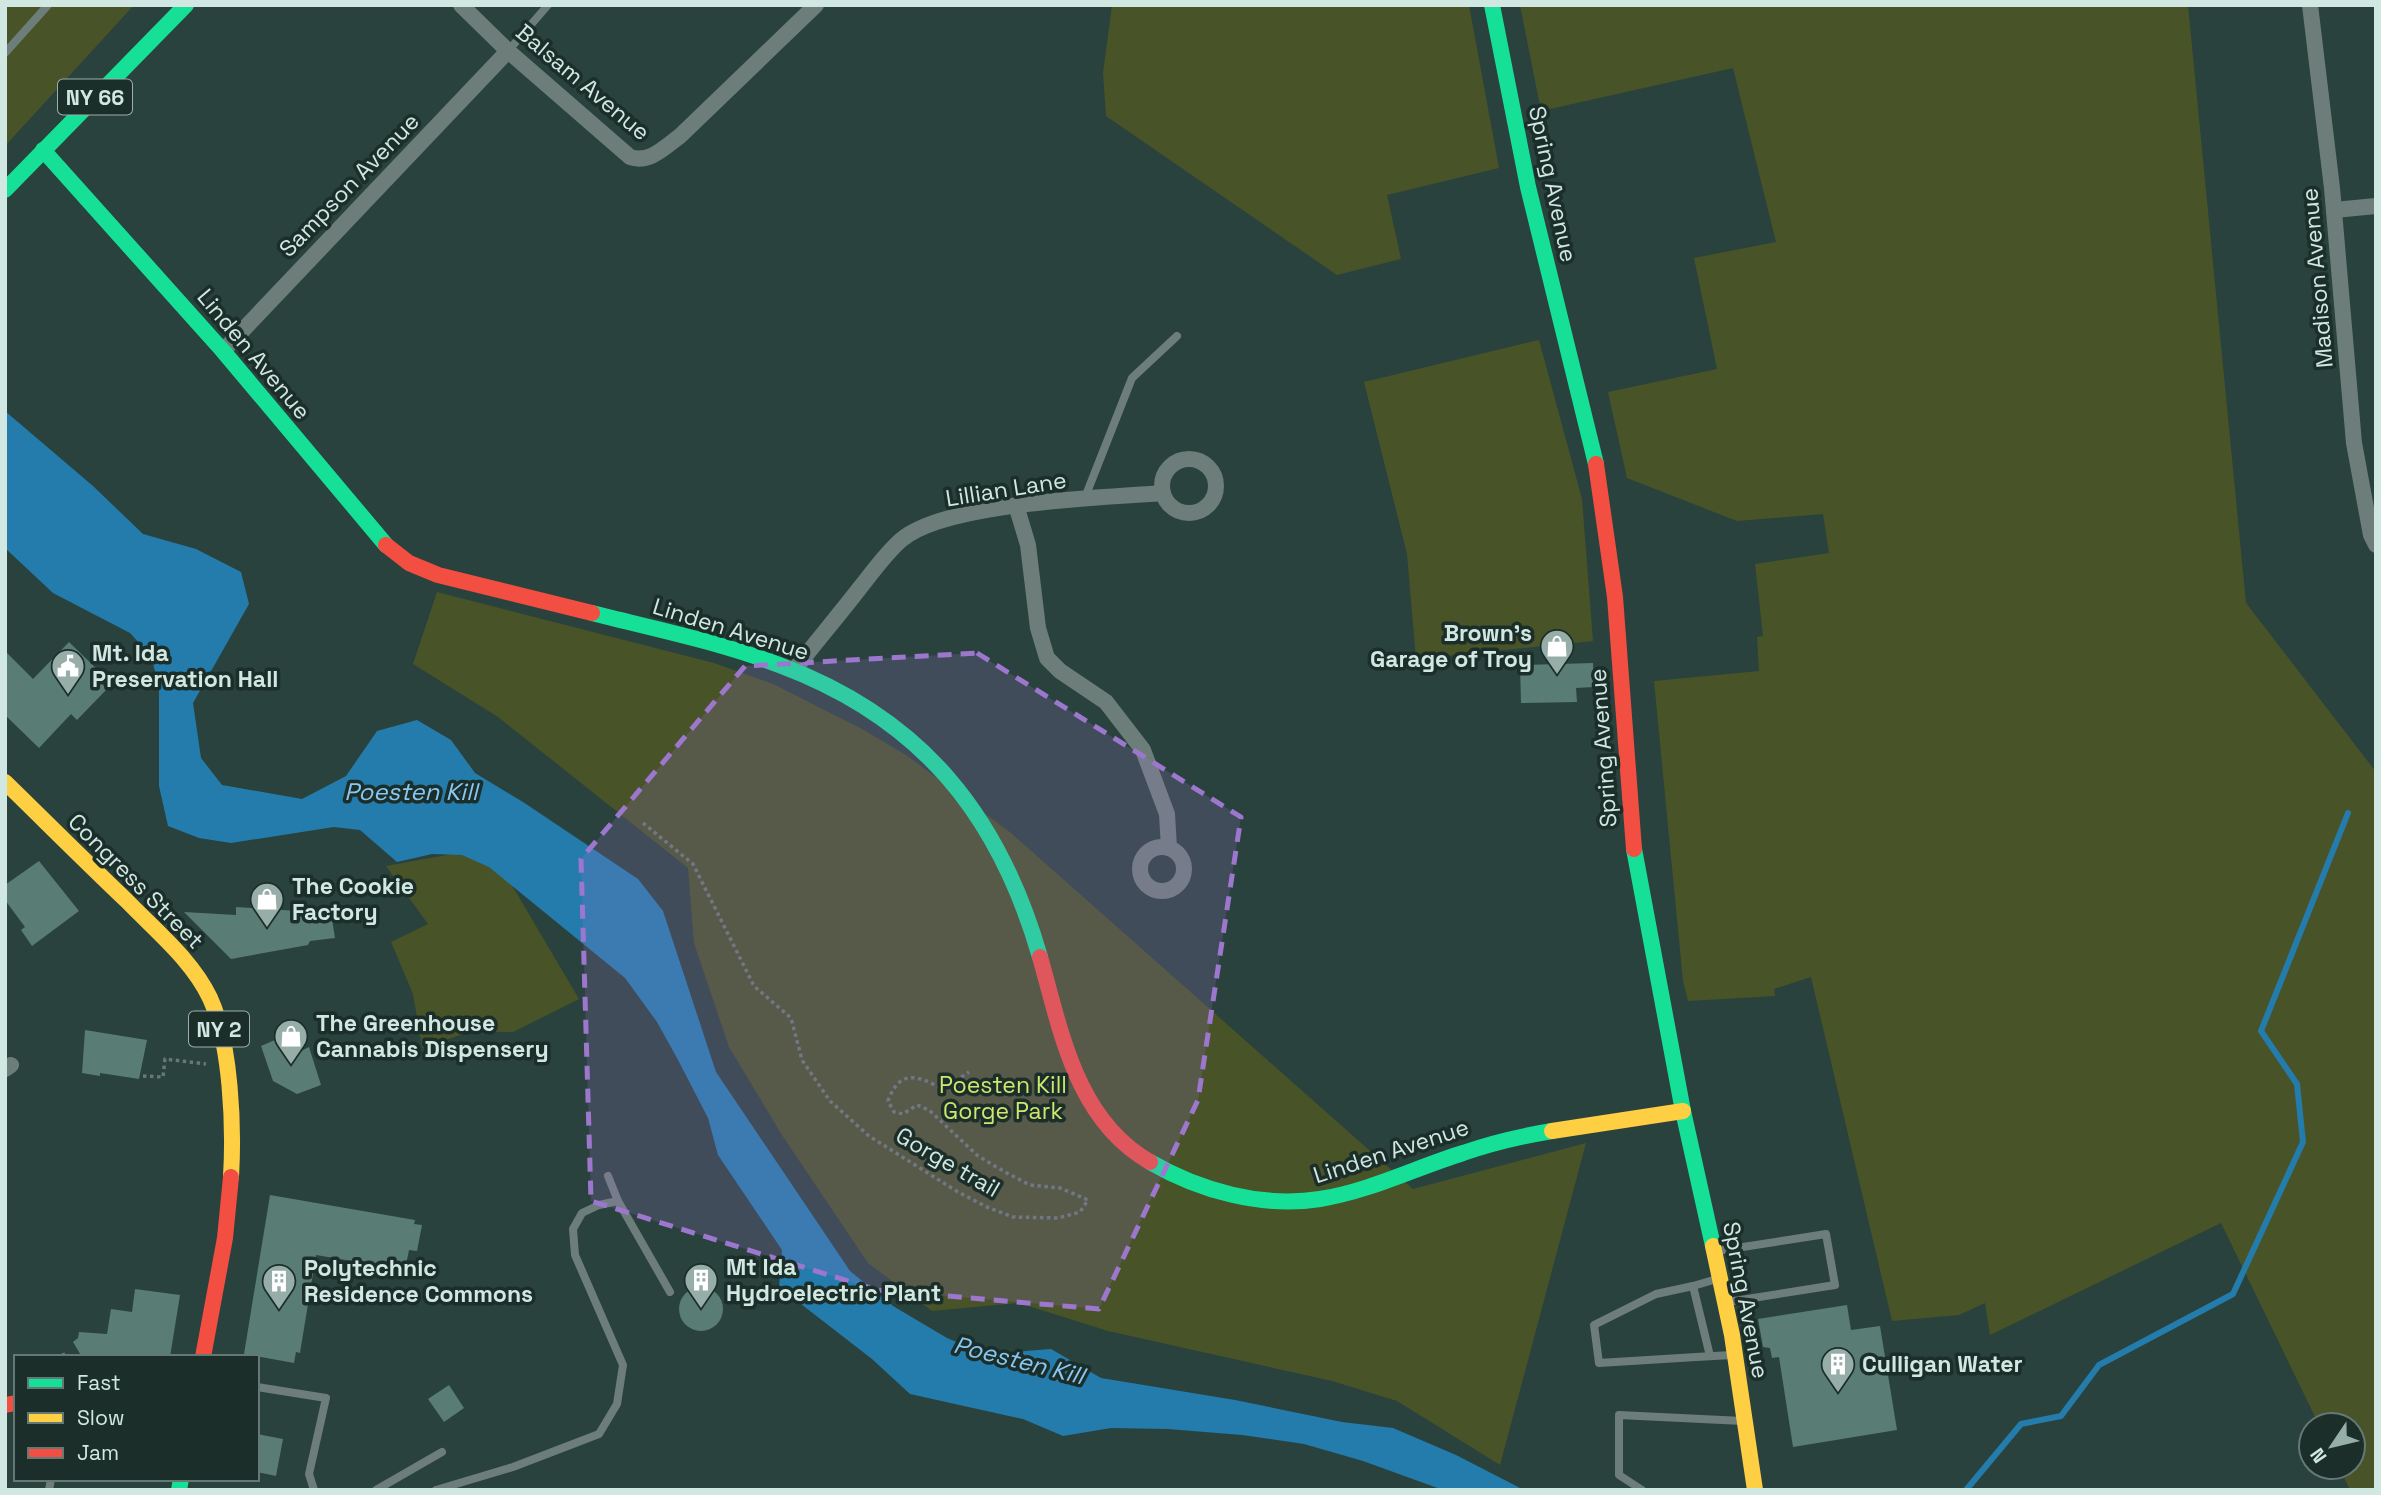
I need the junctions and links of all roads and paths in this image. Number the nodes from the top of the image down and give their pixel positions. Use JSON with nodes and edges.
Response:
{"nodes":[{"id":1,"x":48,"y":5,"type":"edge"},
{"id":2,"x":186,"y":5,"type":"edge"},
{"id":3,"x":461,"y":5,"type":"edge"},
{"id":4,"x":548,"y":5,"type":"edge"},
{"id":5,"x":816,"y":5,"type":"edge"},
{"id":6,"x":1492,"y":5,"type":"edge"},
{"id":7,"x":2310,"y":5,"type":"edge"},
{"id":8,"x":508,"y":51,"type":"junction"},
{"id":9,"x":5,"y":53,"type":"edge"},
{"id":10,"x":43,"y":150,"type":"junction"},
{"id":11,"x":5,"y":190,"type":"edge"},
{"id":12,"x":2376,"y":206,"type":"edge"},
{"id":13,"x":2334,"y":210,"type":"junction"},
{"id":14,"x":1177,"y":336,"type":"dead end"},
{"id":15,"x":223,"y":351,"type":"junction"},
{"id":16,"x":1163,"y":493,"type":"dead end"},
{"id":17,"x":1084,"y":500,"type":"junction"},
{"id":18,"x":1016,"y":505,"type":"junction"},
{"id":19,"x":2376,"y":545,"type":"edge"},
{"id":20,"x":795,"y":669,"type":"junction"},
{"id":21,"x":5,"y":782,"type":"edge"},
{"id":22,"x":643,"y":823,"type":"dead end"},
{"id":23,"x":1169,"y":848,"type":"dead end"},
{"id":24,"x":208,"y":1064,"type":"dead end"},
{"id":25,"x":969,"y":1072,"type":"dead end"},
{"id":26,"x":143,"y":1076,"type":"dead end"},
{"id":27,"x":1683,"y":1111,"type":"junction"},
{"id":28,"x":608,"y":1176,"type":"dead end"},
{"id":29,"x":618,"y":1201,"type":"junction"},
{"id":30,"x":1714,"y":1252,"type":"junction"},
{"id":31,"x":1720,"y":1279,"type":"junction"},
{"id":32,"x":1693,"y":1286,"type":"junction"},
{"id":33,"x":670,"y":1292,"type":"dead end"},
{"id":34,"x":1725,"y":1302,"type":"junction"},
{"id":35,"x":66,"y":1354,"type":"dead end"},
{"id":36,"x":62,"y":1355,"type":"edge"},
{"id":37,"x":202,"y":1355,"type":"edge"},
{"id":38,"x":1735,"y":1355,"type":"junction"},
{"id":39,"x":1710,"y":1356,"type":"junction"},
{"id":40,"x":259,"y":1387,"type":"edge"},
{"id":41,"x":1746,"y":1421,"type":"junction"},
{"id":42,"x":442,"y":1452,"type":"dead end"},
{"id":43,"x":314,"y":1490,"type":"edge"},
{"id":44,"x":376,"y":1490,"type":"edge"},
{"id":45,"x":436,"y":1490,"type":"edge"},
{"id":46,"x":1642,"y":1490,"type":"edge"},
{"id":47,"x":1755,"y":1490,"type":"edge"}],
"edges":[{"from":1,"to":9,"type":"lane"},
{"from":2,"to":10,"type":"street","number":"NY 66"},
{"from":3,"to":8,"type":"street","name":"Balsam Avenue"},
{"from":4,"to":8,"type":"lane"},
{"from":5,"to":8,"type":"street","name":"Balsam Avenue"},
{"from":6,"to":27,"type":"street","name":"Spring Avenue"},
{"from":7,"to":13,"type":"street","name":"Madison Avenue"},
{"from":8,"to":15,"type":"street","name":"Sampson Avenue"},
{"from":10,"to":11,"type":"street","number":"NY 66"},
{"from":10,"to":15,"type":"street","name":"Linden Avenue"},
{"from":12,"to":13,"type":"street"},
{"from":13,"to":19,"type":"street","name":"Madison Avenue"},
{"from":14,"to":17,"type":"lane"},
{"from":15,"to":20,"type":"street","name":"Linden Avenue"},
{"from":16,"to":17,"type":"street","name":"Lillian Lane"},
{"from":17,"to":18,"type":"street","name":"Lillian Lane"},
{"from":18,"to":20,"type":"street","name":"Lillian Lane"},
{"from":18,"to":23,"type":"street"},
{"from":20,"to":27,"type":"street","name":"Linden Avenue"},
{"from":21,"to":37,"type":"street","name":"Congress Street","number":"NY 2"},
{"from":22,"to":25,"type":"path","name":"Gorge trail"},
{"from":24,"to":26,"type":"path"},
{"from":27,"to":30,"type":"street","name":"Spring Avenue"},
{"from":28,"to":29,"type":"lane"},
{"from":29,"to":33,"type":"lane"},
{"from":29,"to":45,"type":"lane"},
{"from":30,"to":31,"type":"street","name":"Spring Avenue"},
{"from":30,"to":34,"type":"lane"},
{"from":31,"to":32,"type":"lane"},
{"from":31,"to":34,"type":"street","name":"Spring Avenue"},
{"from":32,"to":39,"type":"lane"},
{"from":32,"to":39,"type":"lane"},
{"from":34,"to":38,"type":"street","name":"Spring Avenue"},
{"from":35,"to":36,"type":"path"},
{"from":38,"to":39,"type":"lane"},
{"from":38,"to":41,"type":"street","name":"Spring Avenue"},
{"from":40,"to":43,"type":"lane"},
{"from":41,"to":46,"type":"lane"},
{"from":41,"to":47,"type":"street","name":"Spring Avenue"},
{"from":42,"to":44,"type":"lane"}]}
